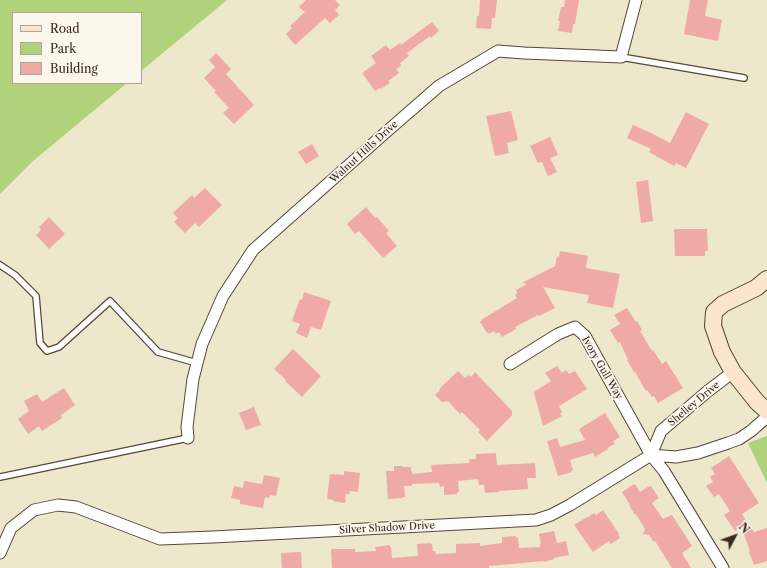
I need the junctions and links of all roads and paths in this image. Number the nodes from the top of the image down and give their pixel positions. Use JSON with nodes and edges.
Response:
{"nodes":[{"id":1,"x":636,"y":0,"type":"edge"},
{"id":2,"x":621,"y":57,"type":"junction"},
{"id":3,"x":744,"y":78,"type":"dead end"},
{"id":4,"x":0,"y":265,"type":"edge"},
{"id":5,"x":767,"y":279,"type":"edge"},
{"id":6,"x":197,"y":363,"type":"junction"},
{"id":7,"x":510,"y":364,"type":"dead end"},
{"id":8,"x":734,"y":372,"type":"junction"},
{"id":9,"x":767,"y":411,"type":"edge"},
{"id":10,"x":767,"y":417,"type":"edge"},
{"id":11,"x":188,"y":438,"type":"joint"},
{"id":12,"x":651,"y":455,"type":"junction"},
{"id":13,"x":0,"y":477,"type":"edge"},
{"id":14,"x":0,"y":553,"type":"edge"},
{"id":15,"x":723,"y":568,"type":"edge"}],
"edges":[{"from":1,"to":2,"type":"street"},
{"from":2,"to":3,"type":"lane"},
{"from":2,"to":6,"type":"street","name":"Walnut Hills Drive"},
{"from":4,"to":6,"type":"lane"},
{"from":5,"to":8,"type":"street"},
{"from":6,"to":11,"type":"street","name":"Walnut Hills Drive"},
{"from":7,"to":12,"type":"street","name":"Ivory Gull Way"},
{"from":8,"to":9,"type":"street"},
{"from":8,"to":12,"type":"street","name":"Shelley Drive"},
{"from":10,"to":12,"type":"street"},
{"from":11,"to":13,"type":"lane"},
{"from":12,"to":14,"type":"street","name":"Silver Shadow Drive"},
{"from":12,"to":15,"type":"street"}]}
